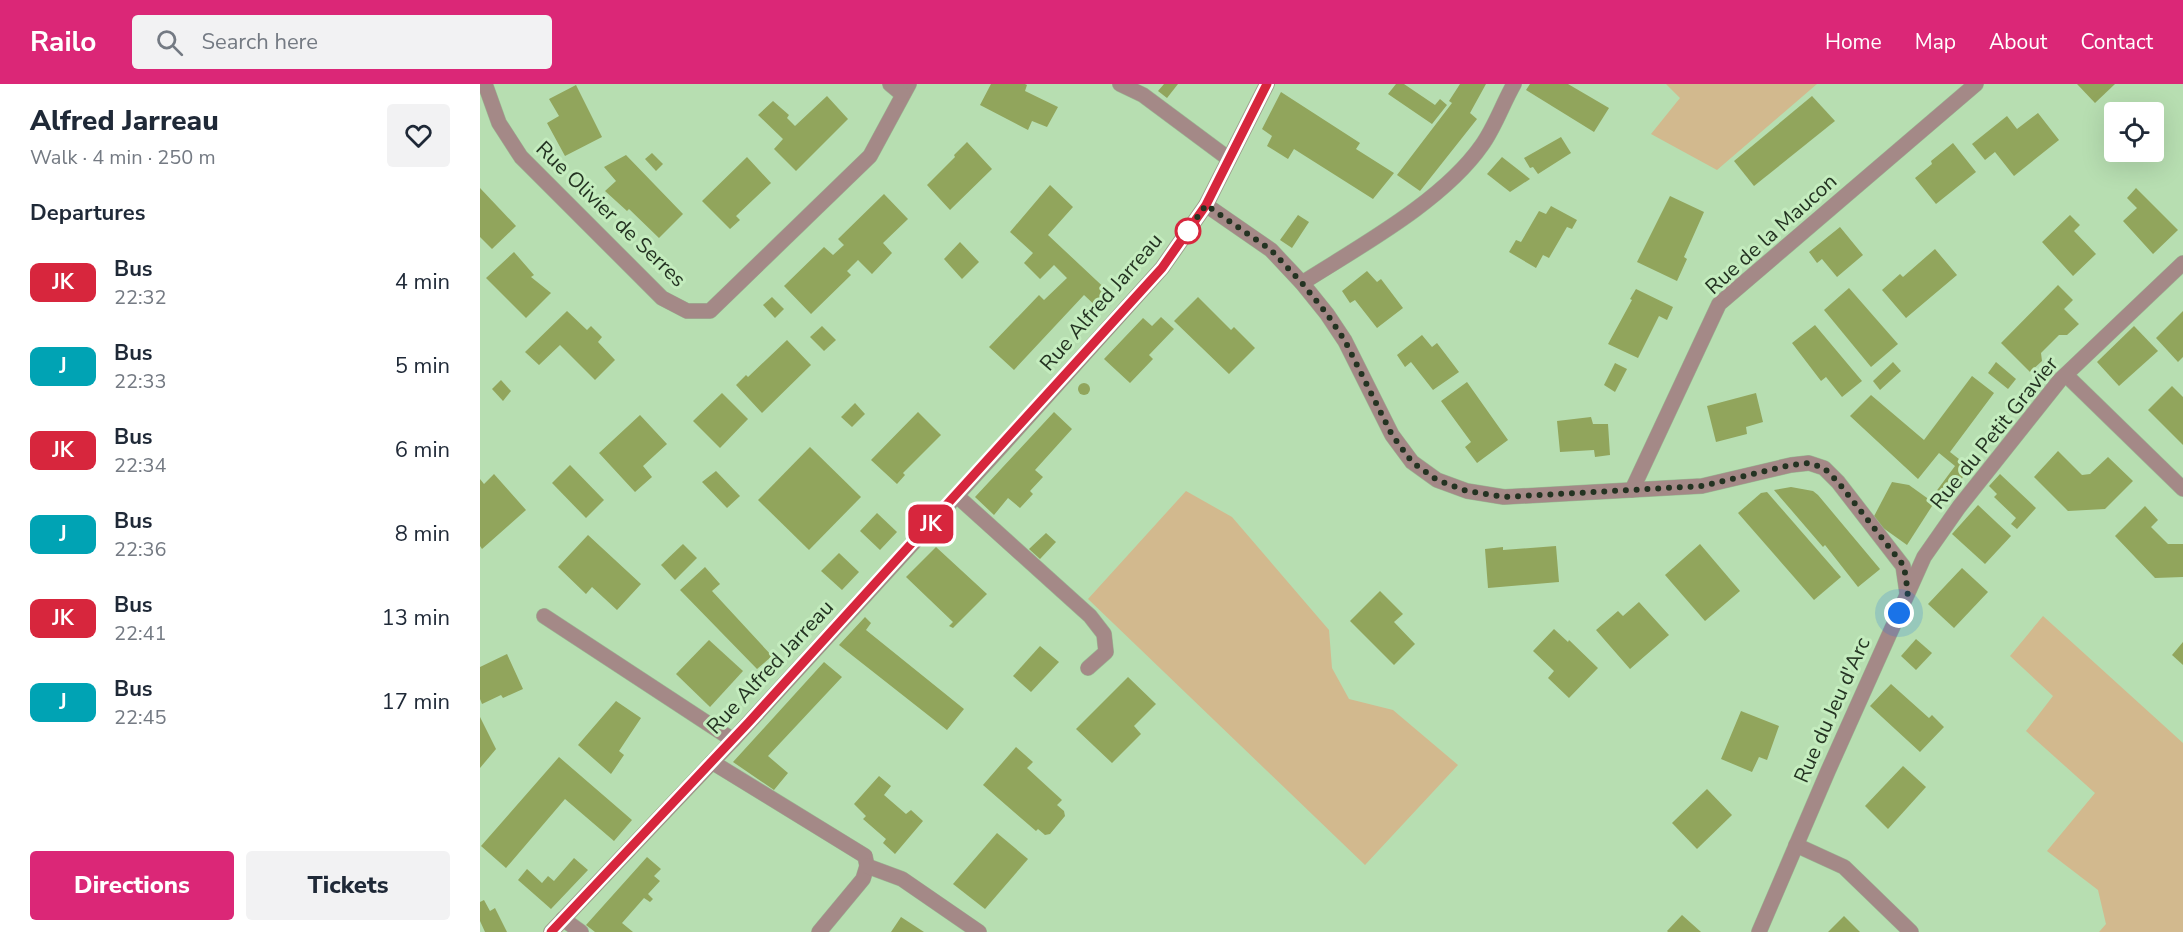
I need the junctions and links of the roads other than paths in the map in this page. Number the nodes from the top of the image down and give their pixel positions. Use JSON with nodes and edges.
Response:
{"nodes":[{"id":1,"x":890,"y":84,"type":"edge"},
{"id":2,"x":1120,"y":84,"type":"edge"},
{"id":3,"x":1267,"y":84,"type":"edge"},
{"id":4,"x":1514,"y":84,"type":"edge"},
{"id":5,"x":1976,"y":84,"type":"edge"},
{"id":6,"x":906,"y":89,"type":"edge"},
{"id":7,"x":484,"y":91,"type":"edge"},
{"id":8,"x":1229,"y":159,"type":"junction"},
{"id":9,"x":1206,"y":205,"type":"junction"},
{"id":10,"x":2183,"y":263,"type":"edge"},
{"id":11,"x":1302,"y":283,"type":"junction"},
{"id":12,"x":2066,"y":375,"type":"junction"},
{"id":13,"x":2183,"y":489,"type":"edge"},
{"id":14,"x":1632,"y":490,"type":"junction"},
{"id":15,"x":957,"y":496,"type":"junction"},
{"id":16,"x":1908,"y":593,"type":"junction"},
{"id":17,"x":544,"y":616,"type":"dead end"},
{"id":18,"x":1088,"y":668,"type":"dead end"},
{"id":19,"x":733,"y":740,"type":"junction"},
{"id":20,"x":712,"y":762,"type":"junction"},
{"id":21,"x":1796,"y":845,"type":"junction"},
{"id":22,"x":867,"y":866,"type":"junction"},
{"id":23,"x":563,"y":919,"type":"junction"},
{"id":24,"x":550,"y":932,"type":"edge"},
{"id":25,"x":581,"y":932,"type":"edge"},
{"id":26,"x":819,"y":932,"type":"edge"},
{"id":27,"x":979,"y":932,"type":"edge"},
{"id":28,"x":1759,"y":932,"type":"edge"},
{"id":29,"x":1911,"y":932,"type":"edge"}],
"edges":[{"from":1,"to":6,"type":"street","name":"Rue Olivier de Serres"},
{"from":2,"to":8,"type":"street"},
{"from":3,"to":8,"type":"street","name":"Rue Alfred Jarreau"},
{"from":4,"to":11,"type":"street"},
{"from":5,"to":14,"type":"street","name":"Rue de la Maucon"},
{"from":6,"to":7,"type":"street","name":"Rue Olivier de Serres"},
{"from":8,"to":9,"type":"street","name":"Rue Alfred Jarreau"},
{"from":9,"to":11,"type":"street"},
{"from":9,"to":15,"type":"street","name":"Rue Alfred Jarreau"},
{"from":10,"to":12,"type":"street","name":"Rue du Petit Gravier"},
{"from":11,"to":14,"type":"street"},
{"from":12,"to":13,"type":"street"},
{"from":12,"to":16,"type":"street","name":"Rue du Petit Gravier"},
{"from":14,"to":16,"type":"street"},
{"from":15,"to":18,"type":"street"},
{"from":15,"to":19,"type":"street","name":"Rue Alfred Jarreau"},
{"from":16,"to":21,"type":"street","name":"Rue du Jeu d'Arc"},
{"from":17,"to":19,"type":"street"},
{"from":19,"to":20,"type":"street","name":"Rue Alfred Jarreau"},
{"from":20,"to":22,"type":"street","name":"Rue Alfred Jarreau"},
{"from":20,"to":23,"type":"street","name":"Rue Alfred Jarreau"},
{"from":21,"to":28,"type":"street","name":"Rue du Jeu d'Arc"},
{"from":21,"to":29,"type":"street"},
{"from":22,"to":26,"type":"street"},
{"from":22,"to":27,"type":"street"},
{"from":23,"to":24,"type":"street","name":"Rue Alfred Jarreau"},
{"from":23,"to":25,"type":"street"}]}
